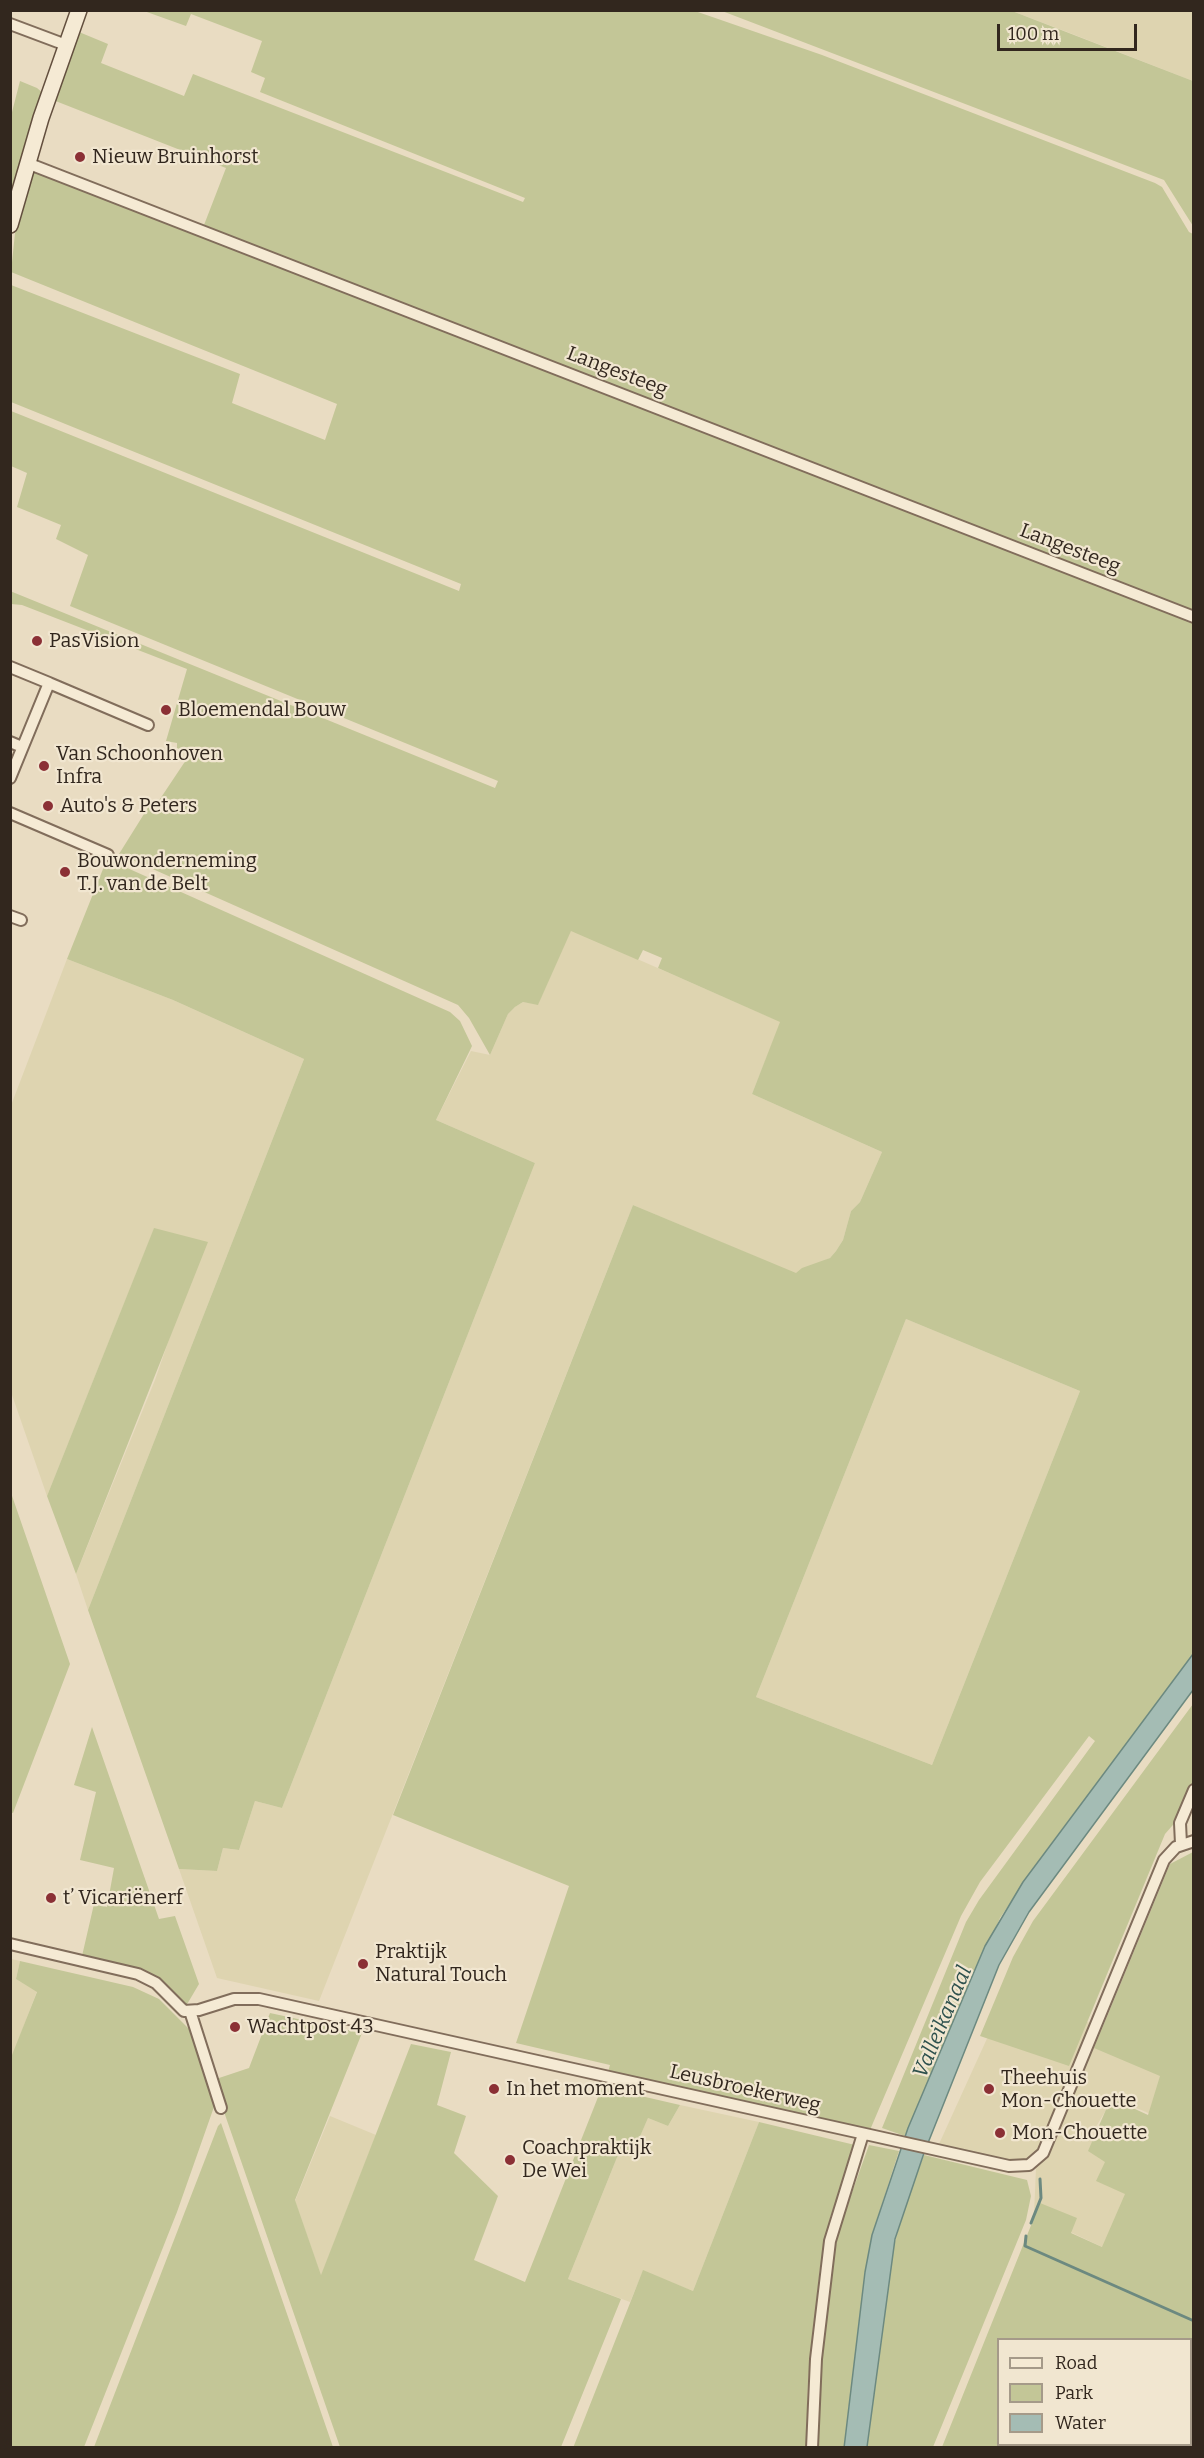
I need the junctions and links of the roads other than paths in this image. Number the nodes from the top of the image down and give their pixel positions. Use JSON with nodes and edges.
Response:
{"nodes":[{"id":1,"x":79,"y":10,"type":"edge"},
{"id":2,"x":10,"y":24,"type":"edge"},
{"id":3,"x":66,"y":45,"type":"junction"},
{"id":4,"x":27,"y":163,"type":"junction"},
{"id":5,"x":10,"y":225,"type":"edge"},
{"id":6,"x":1194,"y":617,"type":"edge"},
{"id":7,"x":10,"y":667,"type":"edge"},
{"id":8,"x":49,"y":683,"type":"junction"},
{"id":9,"x":148,"y":725,"type":"dead end"},
{"id":10,"x":10,"y":742,"type":"edge"},
{"id":11,"x":22,"y":747,"type":"junction"},
{"id":12,"x":14,"y":760,"type":"edge"},
{"id":13,"x":10,"y":778,"type":"edge"},
{"id":14,"x":10,"y":813,"type":"edge"},
{"id":15,"x":108,"y":855,"type":"dead end"},
{"id":16,"x":1194,"y":1790,"type":"edge"},
{"id":17,"x":1194,"y":1841,"type":"edge"},
{"id":18,"x":1181,"y":1844,"type":"junction"},
{"id":19,"x":10,"y":1944,"type":"edge"},
{"id":20,"x":190,"y":2011,"type":"junction"},
{"id":21,"x":221,"y":2108,"type":"dead end"},
{"id":22,"x":863,"y":2134,"type":"junction"},
{"id":23,"x":812,"y":2448,"type":"edge"}],
"edges":[{"from":1,"to":3,"type":"street"},
{"from":2,"to":3,"type":"street"},
{"from":3,"to":4,"type":"street"},
{"from":4,"to":5,"type":"street"},
{"from":4,"to":6,"type":"street","name":"Langesteeg"},
{"from":7,"to":8,"type":"street"},
{"from":8,"to":9,"type":"street"},
{"from":8,"to":11,"type":"street"},
{"from":10,"to":11,"type":"street"},
{"from":11,"to":12,"type":"street"},
{"from":12,"to":13,"type":"street"},
{"from":14,"to":15,"type":"street"},
{"from":16,"to":18,"type":"street"},
{"from":17,"to":18,"type":"street"},
{"from":18,"to":22,"type":"street","name":"Leusbroekerweg"},
{"from":19,"to":20,"type":"street"},
{"from":20,"to":21,"type":"street"},
{"from":20,"to":22,"type":"street","name":"Leusbroekerweg"},
{"from":22,"to":23,"type":"street"}]}
